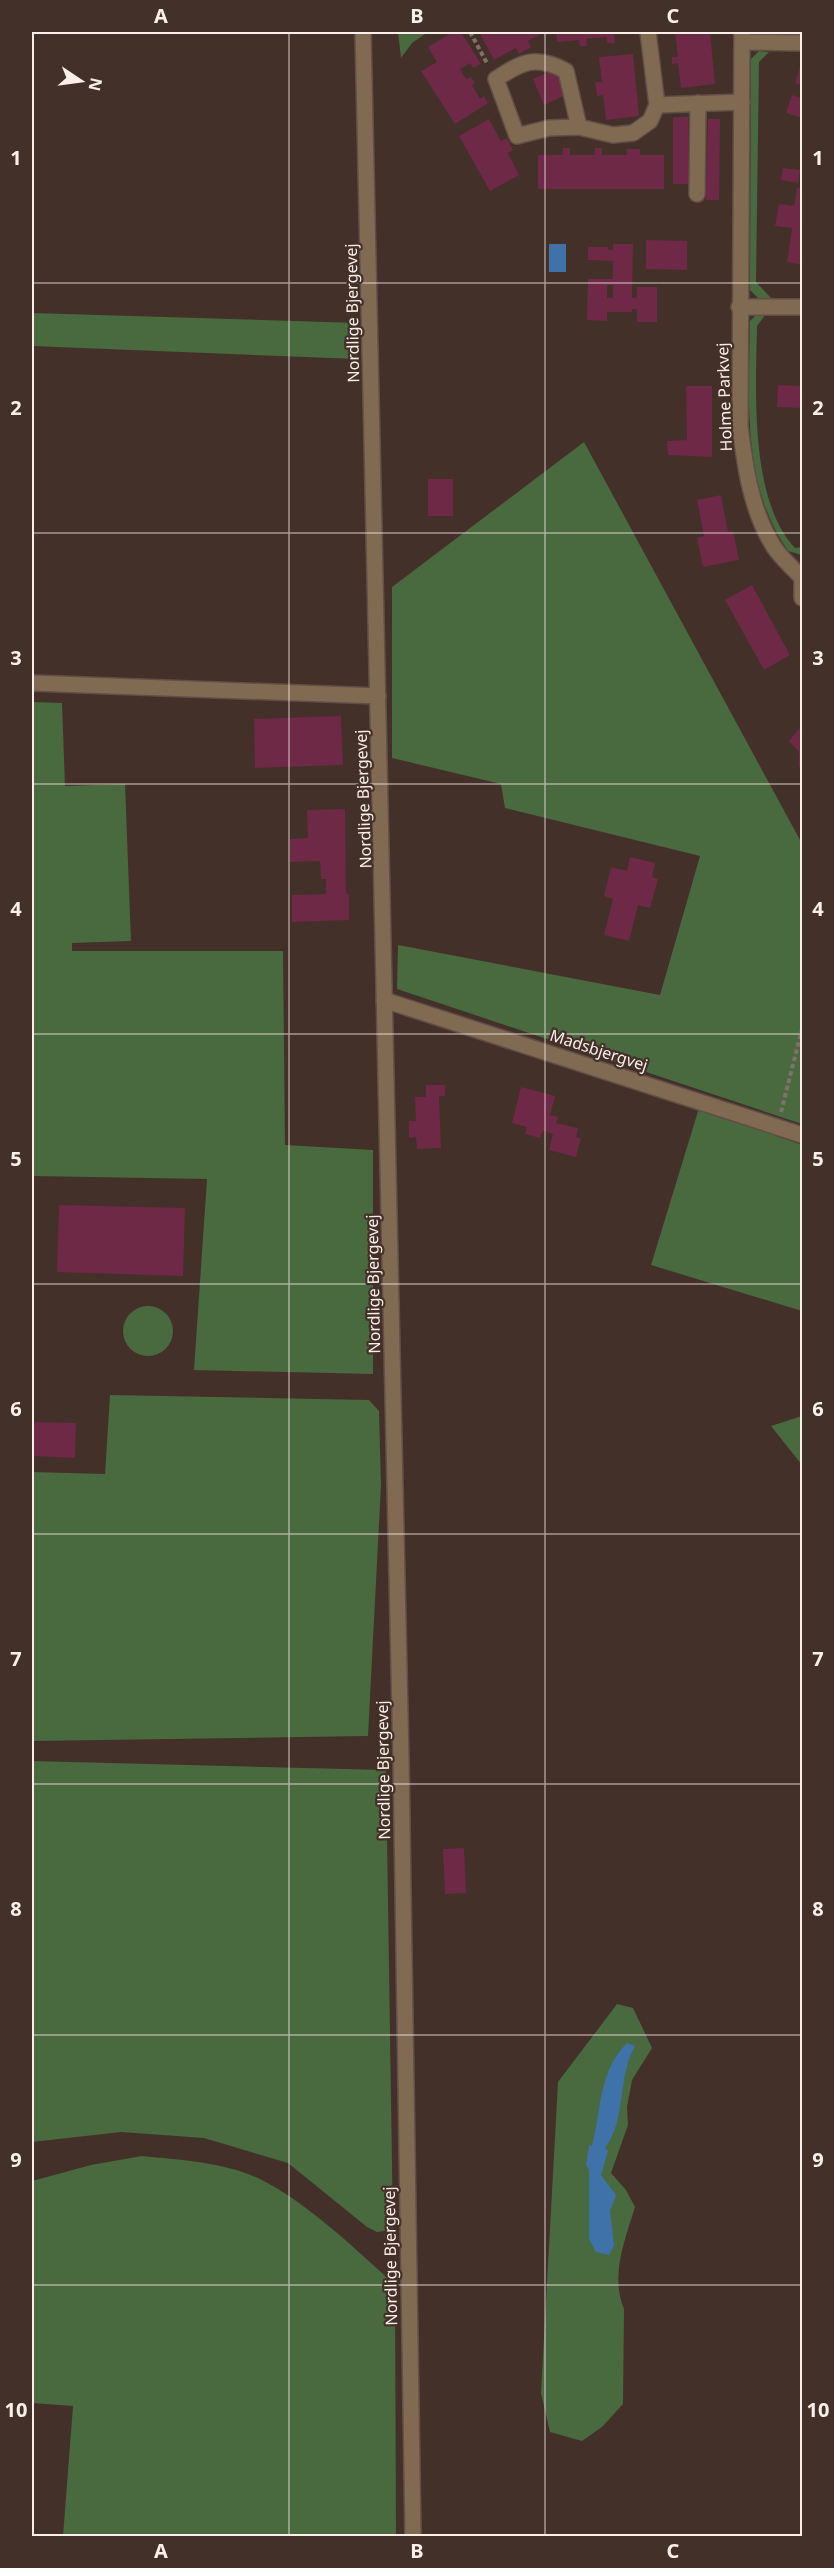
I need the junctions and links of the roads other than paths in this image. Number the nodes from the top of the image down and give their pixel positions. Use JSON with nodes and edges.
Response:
{"nodes":[{"id":1,"x":363,"y":32,"type":"edge"},
{"id":2,"x":648,"y":32,"type":"edge"},
{"id":3,"x":742,"y":37,"type":"edge"},
{"id":4,"x":802,"y":43,"type":"edge"},
{"id":5,"x":742,"y":102,"type":"junction"},
{"id":6,"x":698,"y":103,"type":"junction"},
{"id":7,"x":657,"y":105,"type":"junction"},
{"id":8,"x":579,"y":127,"type":"junction"},
{"id":9,"x":697,"y":194,"type":"dead end"},
{"id":10,"x":740,"y":306,"type":"junction"},
{"id":11,"x":802,"y":307,"type":"edge"},
{"id":12,"x":802,"y":577,"type":"edge"},
{"id":13,"x":802,"y":598,"type":"edge"},
{"id":14,"x":32,"y":683,"type":"edge"},
{"id":15,"x":378,"y":696,"type":"junction"},
{"id":16,"x":384,"y":1000,"type":"junction"},
{"id":17,"x":802,"y":1135,"type":"edge"},
{"id":18,"x":412,"y":2536,"type":"edge"}],
"edges":[{"from":1,"to":15,"type":"street","name":"Nordlige Bjergevej"},
{"from":2,"to":7,"type":"street"},
{"from":3,"to":4,"type":"street","name":"Holme Parkvej"},
{"from":3,"to":5,"type":"street","name":"Holme Parkvej"},
{"from":5,"to":6,"type":"street"},
{"from":5,"to":10,"type":"street","name":"Holme Parkvej"},
{"from":6,"to":7,"type":"street"},
{"from":6,"to":9,"type":"street"},
{"from":7,"to":8,"type":"street"},
{"from":8,"to":8,"type":"street"},
{"from":10,"to":11,"type":"street"},
{"from":10,"to":12,"type":"street","name":"Holme Parkvej"},
{"from":12,"to":13,"type":"street","name":"Holme Parkvej"},
{"from":14,"to":15,"type":"street"},
{"from":15,"to":16,"type":"street","name":"Nordlige Bjergevej"},
{"from":16,"to":17,"type":"street","name":"Madsbjergvej"},
{"from":16,"to":18,"type":"street","name":"Nordlige Bjergevej"}]}
